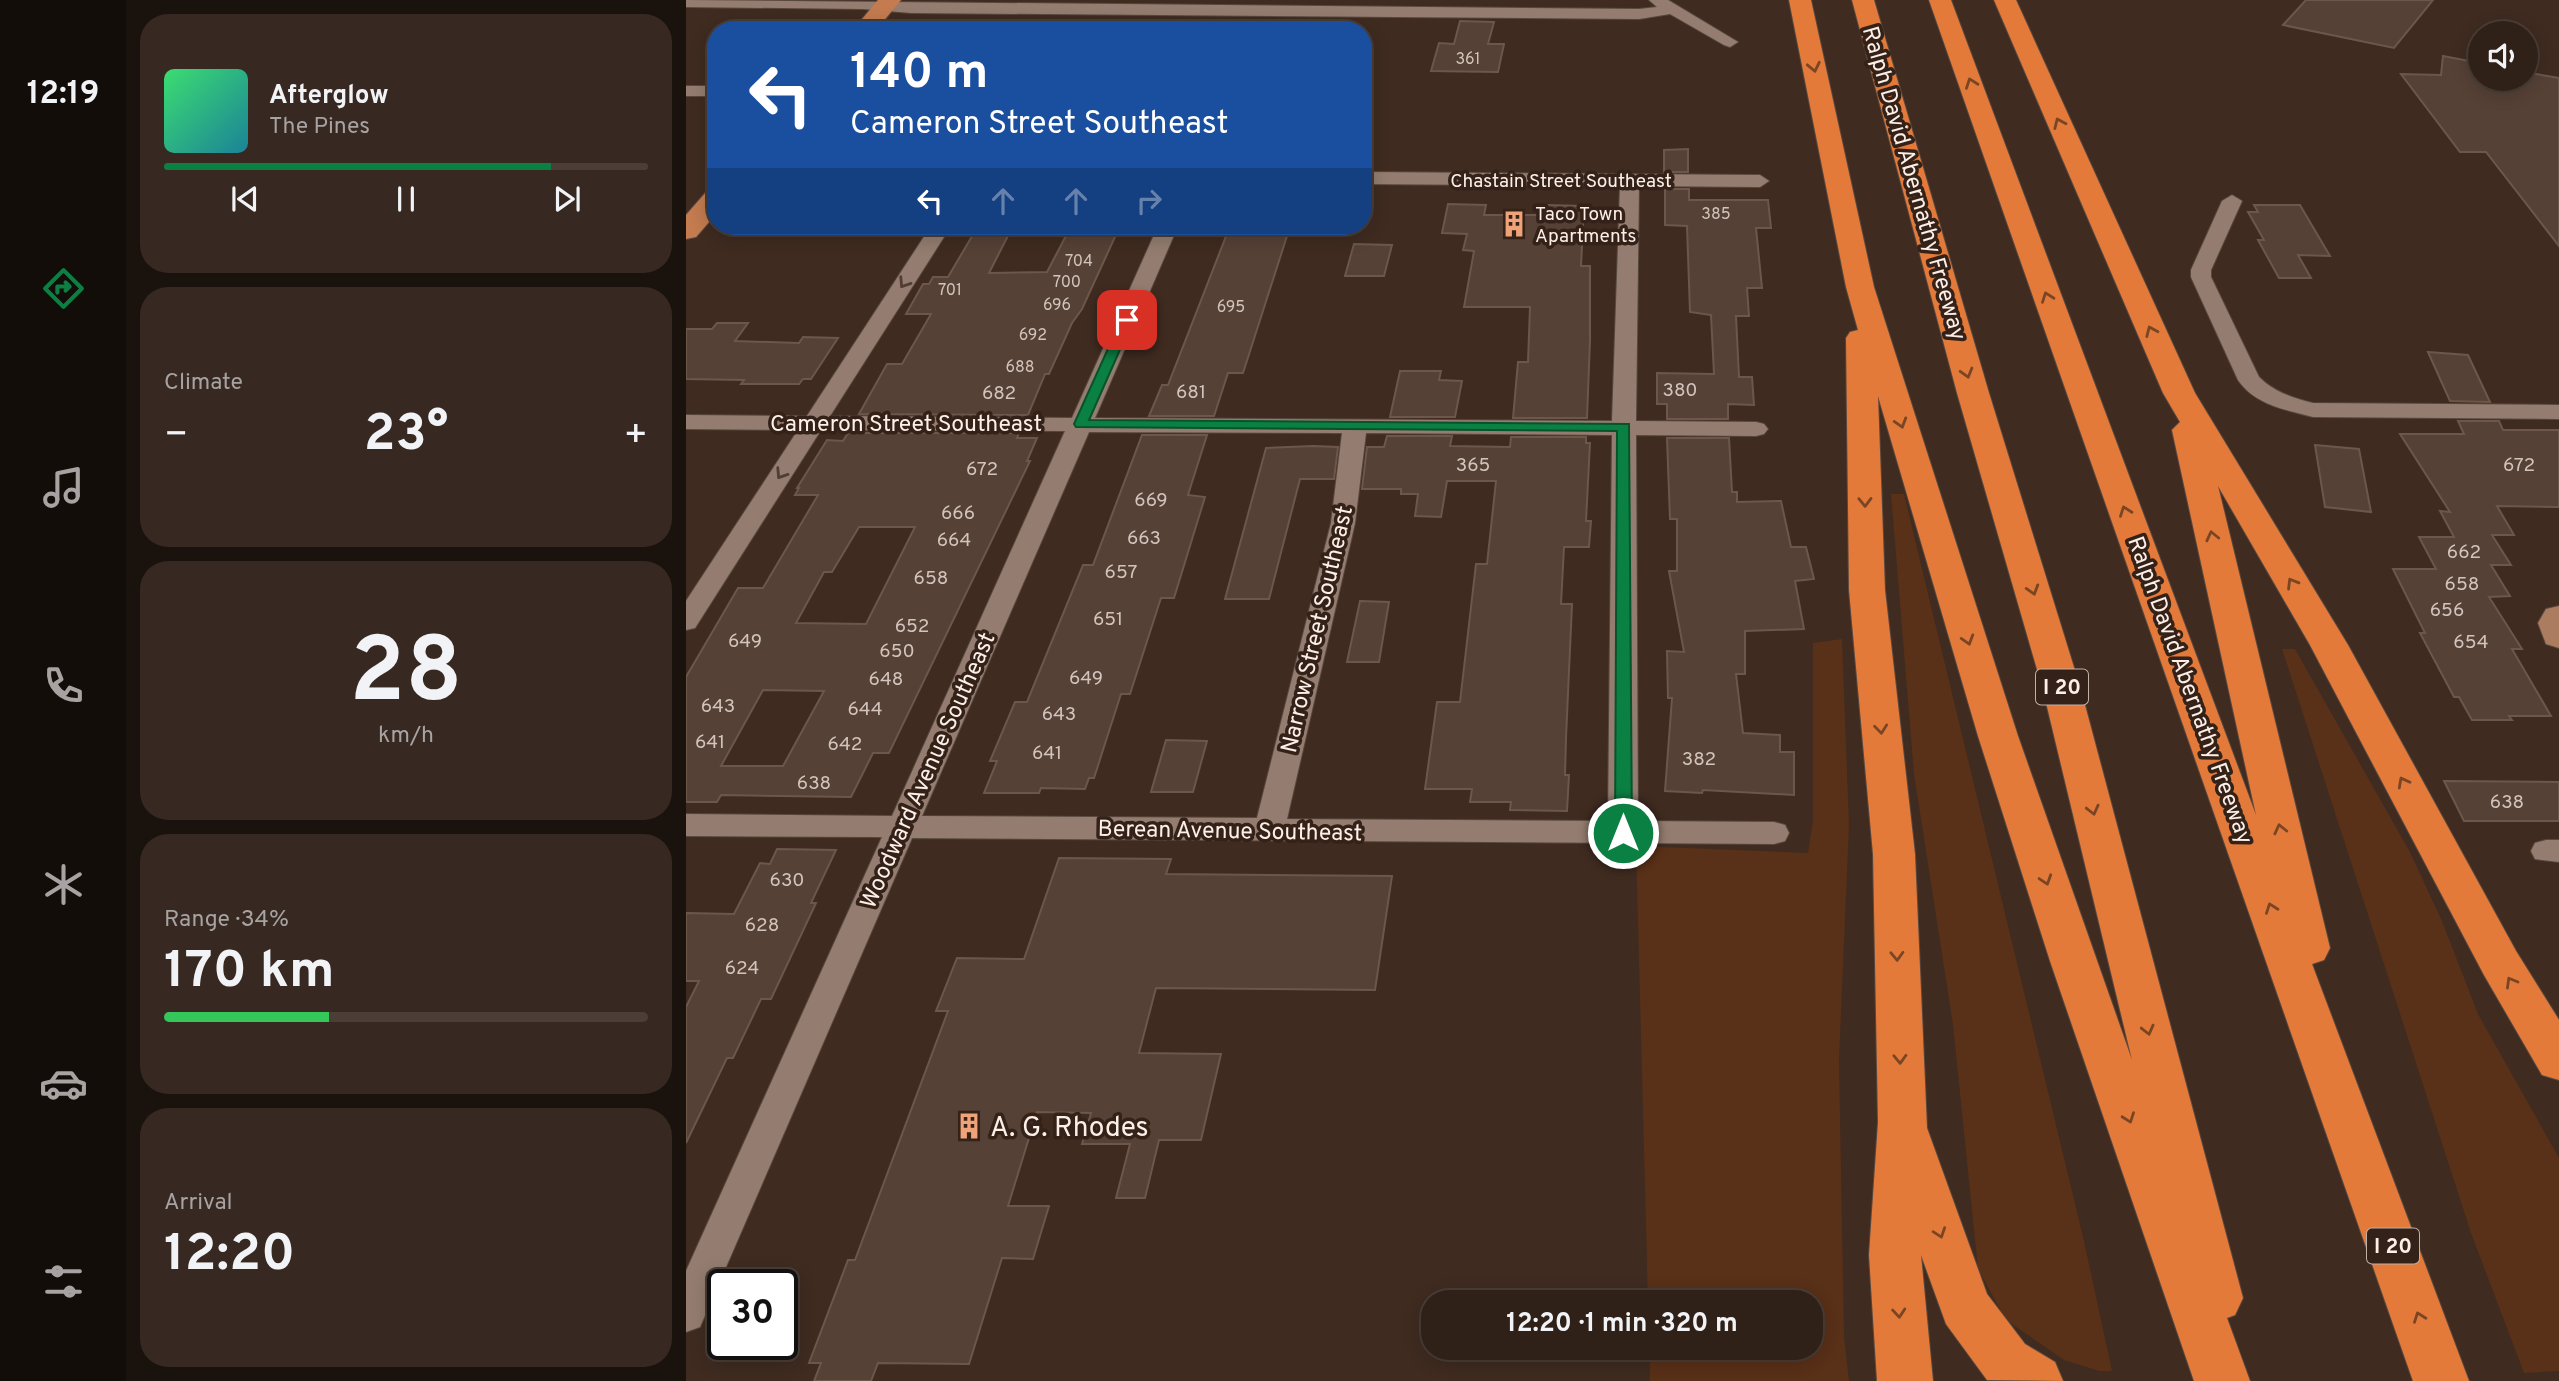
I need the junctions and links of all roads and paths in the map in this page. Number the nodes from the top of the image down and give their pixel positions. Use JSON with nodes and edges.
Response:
{"nodes":[{"id":1,"x":1656,"y":0,"type":"edge"},
{"id":2,"x":1800,"y":0,"type":"edge"},
{"id":3,"x":1863,"y":0,"type":"edge"},
{"id":4,"x":1940,"y":0,"type":"edge"},
{"id":5,"x":2005,"y":0,"type":"edge"},
{"id":6,"x":686,"y":2,"type":"edge"},
{"id":7,"x":887,"y":3,"type":"edge"},
{"id":8,"x":1673,"y":9,"type":"junction"},
{"id":9,"x":871,"y":21,"type":"edge"},
{"id":10,"x":1730,"y":42,"type":"dead end"},
{"id":11,"x":686,"y":91,"type":"edge"},
{"id":12,"x":707,"y":91,"type":"edge"},
{"id":13,"x":1372,"y":178,"type":"edge"},
{"id":14,"x":1630,"y":180,"type":"junction"},
{"id":15,"x":1759,"y":181,"type":"dead end"},
{"id":16,"x":2232,"y":201,"type":"dead end"},
{"id":17,"x":707,"y":207,"type":"edge"},
{"id":18,"x":686,"y":231,"type":"edge"},
{"id":19,"x":935,"y":235,"type":"edge"},
{"id":20,"x":1164,"y":235,"type":"edge"},
{"id":21,"x":1860,"y":287,"type":"junction"},
{"id":22,"x":2179,"y":393,"type":"junction"},
{"id":23,"x":2559,"y":412,"type":"edge"},
{"id":24,"x":686,"y":422,"type":"edge"},
{"id":25,"x":814,"y":423,"type":"junction"},
{"id":26,"x":1080,"y":424,"type":"junction"},
{"id":27,"x":1355,"y":426,"type":"junction"},
{"id":28,"x":1624,"y":427,"type":"junction"},
{"id":29,"x":1756,"y":429,"type":"dead end"},
{"id":30,"x":2559,"y":617,"type":"edge"},
{"id":31,"x":686,"y":622,"type":"edge"},
{"id":32,"x":2559,"y":636,"type":"edge"},
{"id":33,"x":686,"y":825,"type":"edge"},
{"id":34,"x":902,"y":827,"type":"junction"},
{"id":35,"x":1269,"y":830,"type":"junction"},
{"id":36,"x":1623,"y":833,"type":"junction"},
{"id":37,"x":1774,"y":833,"type":"dead end"},
{"id":38,"x":2548,"y":1044,"type":"edge"},
{"id":39,"x":2559,"y":1077,"type":"edge"},
{"id":40,"x":2345,"y":1110,"type":"junction"},
{"id":41,"x":1903,"y":1122,"type":"junction"},
{"id":42,"x":686,"y":1314,"type":"edge"},
{"id":43,"x":1905,"y":1381,"type":"edge"},
{"id":44,"x":2035,"y":1381,"type":"edge"},
{"id":45,"x":2222,"y":1381,"type":"edge"},
{"id":46,"x":2237,"y":1381,"type":"edge"},
{"id":47,"x":2441,"y":1381,"type":"edge"}],
"edges":[{"from":1,"to":8,"type":"street"},
{"from":2,"to":21,"type":"highway","one_way":true},
{"from":3,"to":46,"type":"highway","name":"Ralph David Abernathy Freeway","number":"I 20","one_way":true},
{"from":40,"to":4,"type":"highway","name":"Ralph David Abernathy Freeway","number":"I 20","one_way":true},
{"from":22,"to":5,"type":"highway","one_way":true},
{"from":6,"to":7,"type":"street"},
{"from":7,"to":8,"type":"street"},
{"from":7,"to":9,"type":"main road"},
{"from":8,"to":10,"type":"street"},
{"from":11,"to":12,"type":"street"},
{"from":13,"to":14,"type":"street","name":"Chastain Street Southeast"},
{"from":14,"to":15,"type":"street","name":"Chastain Street Southeast"},
{"from":14,"to":28,"type":"street"},
{"from":16,"to":23,"type":"street"},
{"from":17,"to":18,"type":"main road"},
{"from":19,"to":25,"type":"street","one_way":true},
{"from":20,"to":26,"type":"street","name":"Woodward Avenue Southeast"},
{"from":21,"to":41,"type":"highway","one_way":true},
{"from":21,"to":45,"type":"highway","one_way":true},
{"from":38,"to":22,"type":"highway","one_way":true},
{"from":40,"to":22,"type":"highway","one_way":true},
{"from":24,"to":25,"type":"street","name":"Cameron Street Southeast"},
{"from":25,"to":26,"type":"street","name":"Cameron Street Southeast"},
{"from":25,"to":31,"type":"street","one_way":true},
{"from":26,"to":27,"type":"street","name":"Cameron Street Southeast"},
{"from":26,"to":34,"type":"street","name":"Woodward Avenue Southeast"},
{"from":27,"to":28,"type":"street","name":"Cameron Street Southeast"},
{"from":27,"to":35,"type":"street","name":"Narrow Street Southeast"},
{"from":28,"to":29,"type":"street","name":"Cameron Street Southeast"},
{"from":28,"to":36,"type":"street"},
{"from":30,"to":32,"type":"street"},
{"from":33,"to":34,"type":"street","name":"Berean Avenue Southeast"},
{"from":34,"to":35,"type":"street","name":"Berean Avenue Southeast"},
{"from":34,"to":42,"type":"street","name":"Woodward Avenue Southeast"},
{"from":35,"to":36,"type":"street","name":"Berean Avenue Southeast"},
{"from":36,"to":37,"type":"street","name":"Berean Avenue Southeast"},
{"from":38,"to":39,"type":"highway"},
{"from":47,"to":40,"type":"highway","name":"Ralph David Abernathy Freeway","number":"I 20","one_way":true},
{"from":41,"to":43,"type":"highway","one_way":true},
{"from":41,"to":44,"type":"highway","one_way":true}]}
